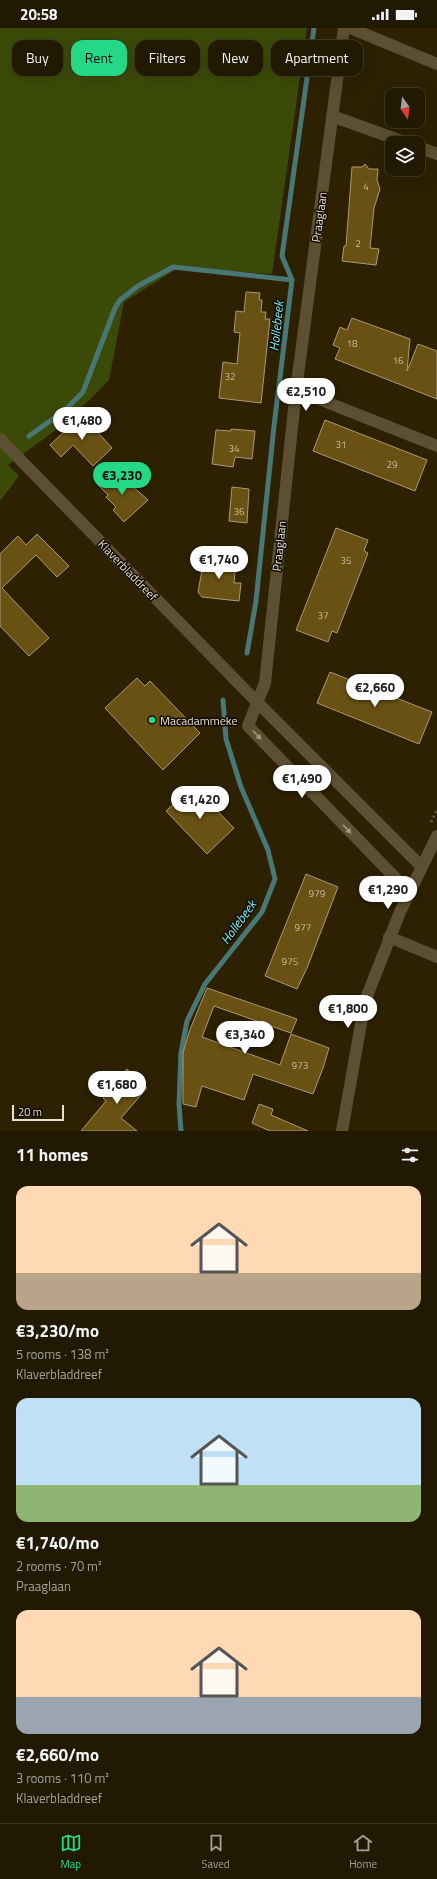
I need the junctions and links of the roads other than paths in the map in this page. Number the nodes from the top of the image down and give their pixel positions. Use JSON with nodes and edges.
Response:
{"nodes":[{"id":1,"x":344,"y":28,"type":"edge"},
{"id":2,"x":350,"y":28,"type":"edge"},
{"id":3,"x":437,"y":64,"type":"edge"},
{"id":4,"x":332,"y":116,"type":"junction"},
{"id":5,"x":388,"y":136,"type":"edge"},
{"id":6,"x":425,"y":150,"type":"edge"},
{"id":7,"x":437,"y":154,"type":"edge"},
{"id":8,"x":296,"y":390,"type":"junction"},
{"id":9,"x":0,"y":439,"type":"edge"},
{"id":10,"x":437,"y":446,"type":"edge"},
{"id":11,"x":256,"y":701,"type":"junction"},
{"id":12,"x":437,"y":836,"type":"edge"},
{"id":13,"x":421,"y":866,"type":"junction"},
{"id":14,"x":409,"y":892,"type":"junction"},
{"id":15,"x":390,"y":937,"type":"junction"},
{"id":16,"x":437,"y":957,"type":"edge"},
{"id":17,"x":342,"y":1131,"type":"edge"}],
"edges":[{"from":1,"to":4,"type":"street","name":"Praaglaan"},
{"from":2,"to":3,"type":"street"},
{"from":4,"to":5,"type":"street"},
{"from":4,"to":8,"type":"street","name":"Praaglaan"},
{"from":6,"to":7,"type":"street"},
{"from":8,"to":10,"type":"street"},
{"from":8,"to":11,"type":"street","name":"Praaglaan"},
{"from":9,"to":11,"type":"street","name":"Klaverbladdreef"},
{"from":11,"to":13,"type":"street","name":"Klaverbladdreef"},
{"from":11,"to":14,"type":"street","one_way":true},
{"from":12,"to":13,"type":"street"},
{"from":13,"to":14,"type":"street"},
{"from":14,"to":15,"type":"street"},
{"from":15,"to":16,"type":"street"},
{"from":15,"to":17,"type":"street"}]}
